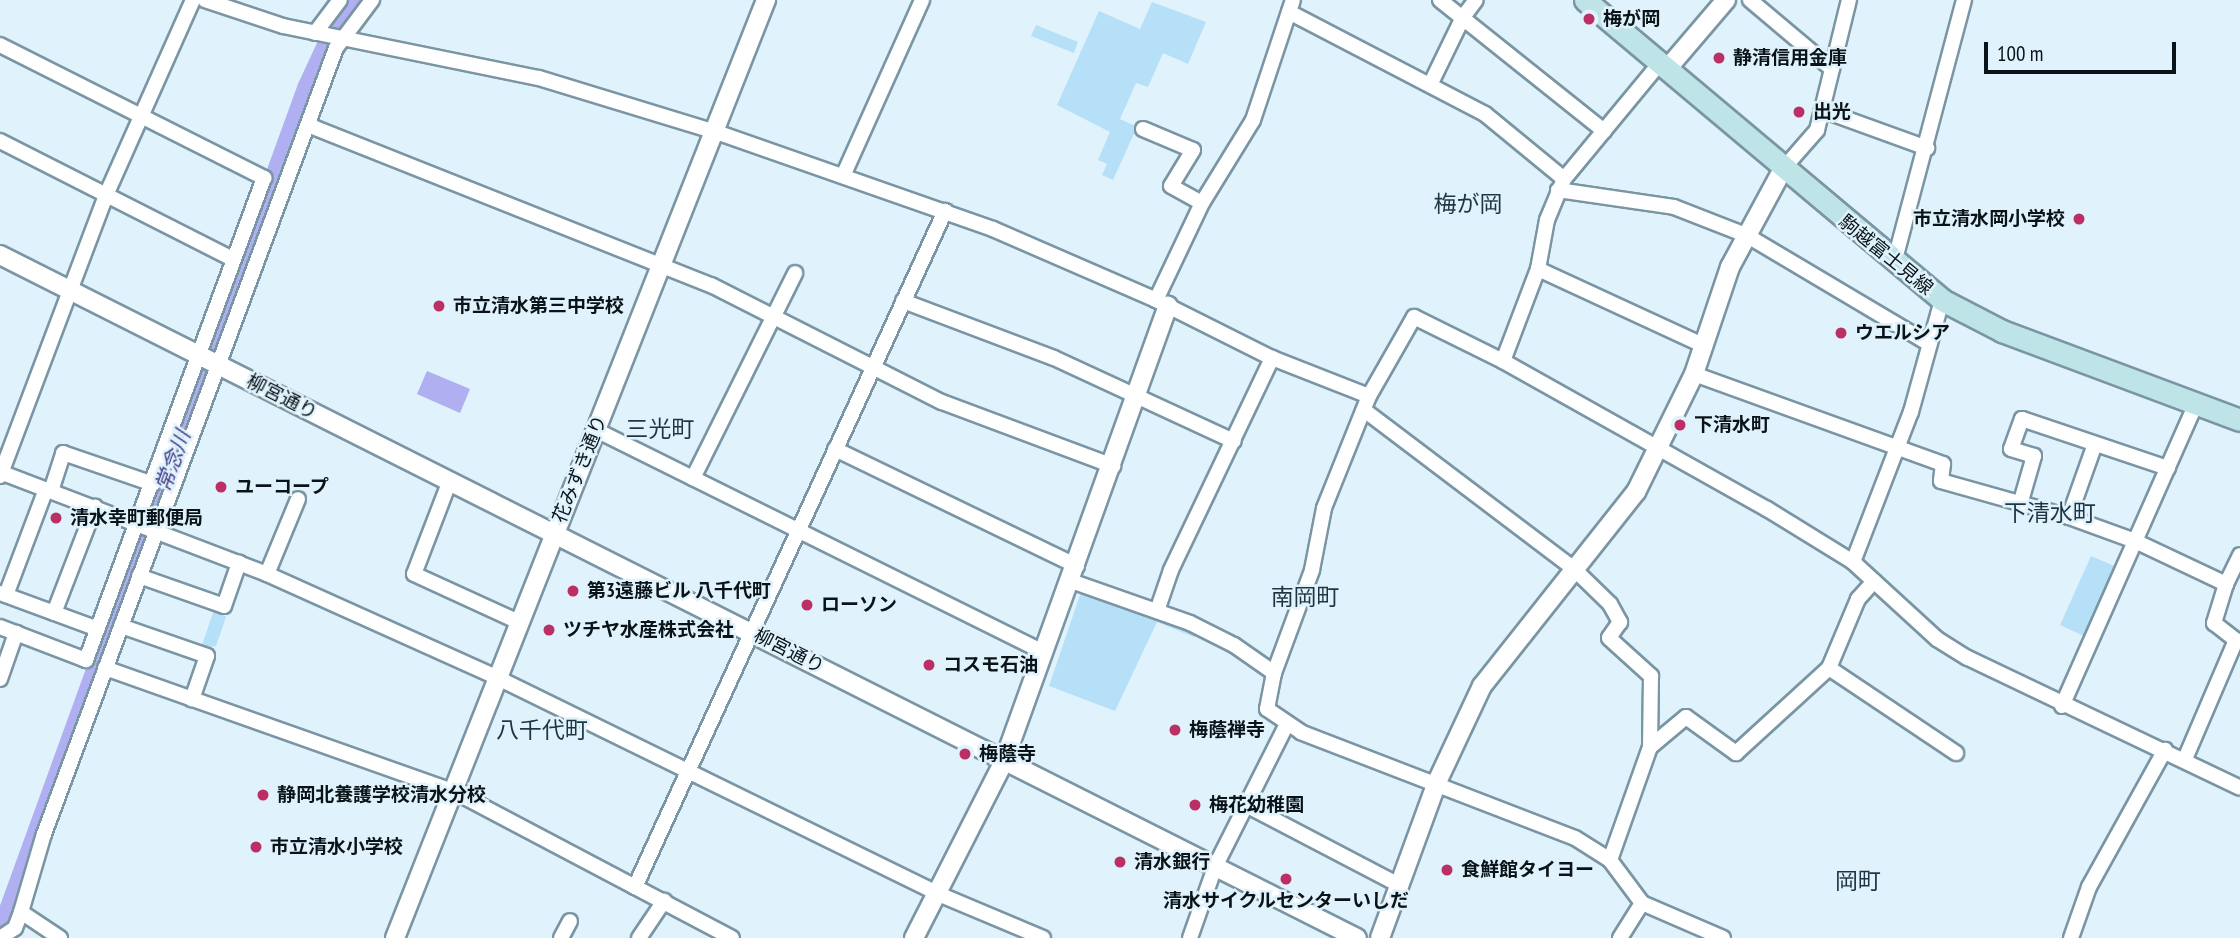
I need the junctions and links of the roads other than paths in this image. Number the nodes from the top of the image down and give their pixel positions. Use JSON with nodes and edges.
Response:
{"nodes":[{"id":1,"x":193,"y":0,"type":"edge"},
{"id":2,"x":205,"y":0,"type":"edge"},
{"id":3,"x":340,"y":0,"type":"edge"},
{"id":4,"x":372,"y":0,"type":"edge"},
{"id":5,"x":766,"y":0,"type":"edge"},
{"id":6,"x":922,"y":0,"type":"edge"},
{"id":7,"x":1440,"y":0,"type":"edge"},
{"id":8,"x":1476,"y":0,"type":"edge"},
{"id":9,"x":1585,"y":0,"type":"edge"},
{"id":10,"x":1726,"y":0,"type":"edge"},
{"id":11,"x":1750,"y":0,"type":"edge"},
{"id":12,"x":1849,"y":0,"type":"edge"},
{"id":13,"x":1964,"y":0,"type":"edge"},
{"id":14,"x":231,"y":3,"type":"edge"},
{"id":15,"x":1291,"y":6,"type":"edge"},
{"id":16,"x":1463,"y":17,"type":"junction"},
{"id":17,"x":319,"y":34,"type":"junction"},
{"id":18,"x":341,"y":39,"type":"junction"},
{"id":19,"x":0,"y":45,"type":"edge"},
{"id":20,"x":1664,"y":66,"type":"junction"},
{"id":21,"x":1832,"y":69,"type":"junction"},
{"id":22,"x":1431,"y":83,"type":"junction"},
{"id":23,"x":1822,"y":110,"type":"junction"},
{"id":24,"x":142,"y":116,"type":"junction"},
{"id":25,"x":309,"y":125,"type":"junction"},
{"id":26,"x":1143,"y":129,"type":"dead end"},
{"id":27,"x":1605,"y":131,"type":"junction"},
{"id":28,"x":716,"y":132,"type":"junction"},
{"id":29,"x":0,"y":141,"type":"edge"},
{"id":30,"x":1927,"y":148,"type":"junction"},
{"id":31,"x":1783,"y":169,"type":"junction"},
{"id":32,"x":843,"y":176,"type":"junction"},
{"id":33,"x":1561,"y":184,"type":"junction"},
{"id":34,"x":107,"y":193,"type":"junction"},
{"id":35,"x":1202,"y":203,"type":"junction"},
{"id":36,"x":944,"y":211,"type":"junction"},
{"id":37,"x":1746,"y":236,"type":"junction"},
{"id":38,"x":0,"y":255,"type":"edge"},
{"id":39,"x":233,"y":259,"type":"junction"},
{"id":40,"x":1894,"y":263,"type":"junction"},
{"id":41,"x":661,"y":266,"type":"junction"},
{"id":42,"x":1538,"y":269,"type":"junction"},
{"id":43,"x":795,"y":273,"type":"dead end"},
{"id":44,"x":69,"y":289,"type":"junction"},
{"id":45,"x":1942,"y":300,"type":"junction"},
{"id":46,"x":903,"y":301,"type":"junction"},
{"id":47,"x":1162,"y":303,"type":"junction"},
{"id":48,"x":772,"y":317,"type":"junction"},
{"id":49,"x":1928,"y":343,"type":"junction"},
{"id":50,"x":1705,"y":346,"type":"junction"},
{"id":51,"x":200,"y":354,"type":"junction"},
{"id":52,"x":1272,"y":358,"type":"junction"},
{"id":53,"x":1503,"y":361,"type":"junction"},
{"id":54,"x":221,"y":365,"type":"junction"},
{"id":55,"x":873,"y":367,"type":"junction"},
{"id":56,"x":1694,"y":374,"type":"junction"},
{"id":57,"x":1369,"y":396,"type":"junction"},
{"id":58,"x":1136,"y":399,"type":"junction"},
{"id":59,"x":2196,"y":403,"type":"junction"},
{"id":60,"x":1364,"y":410,"type":"junction"},
{"id":61,"x":2240,"y":420,"type":"edge"},
{"id":62,"x":596,"y":430,"type":"junction"},
{"id":63,"x":1234,"y":441,"type":"junction"},
{"id":64,"x":2095,"y":444,"type":"junction"},
{"id":65,"x":1896,"y":448,"type":"junction"},
{"id":66,"x":835,"y":449,"type":"junction"},
{"id":67,"x":1659,"y":452,"type":"junction"},
{"id":68,"x":1113,"y":466,"type":"junction"},
{"id":69,"x":2168,"y":468,"type":"junction"},
{"id":70,"x":0,"y":473,"type":"edge"},
{"id":71,"x":693,"y":478,"type":"junction"},
{"id":72,"x":449,"y":483,"type":"junction"},
{"id":73,"x":153,"y":484,"type":"junction"},
{"id":74,"x":49,"y":490,"type":"junction"},
{"id":75,"x":298,"y":499,"type":"dead end"},
{"id":76,"x":2021,"y":501,"type":"junction"},
{"id":77,"x":95,"y":507,"type":"junction"},
{"id":78,"x":2069,"y":517,"type":"junction"},
{"id":79,"x":139,"y":524,"type":"junction"},
{"id":80,"x":157,"y":530,"type":"junction"},
{"id":81,"x":798,"y":530,"type":"junction"},
{"id":82,"x":555,"y":534,"type":"junction"},
{"id":83,"x":2135,"y":541,"type":"junction"},
{"id":84,"x":2240,"y":555,"type":"edge"},
{"id":85,"x":1853,"y":562,"type":"junction"},
{"id":86,"x":239,"y":563,"type":"junction"},
{"id":87,"x":1573,"y":568,"type":"junction"},
{"id":88,"x":267,"y":574,"type":"junction"},
{"id":89,"x":1074,"y":574,"type":"junction"},
{"id":90,"x":139,"y":576,"type":"junction"},
{"id":91,"x":1874,"y":581,"type":"junction"},
{"id":92,"x":2226,"y":584,"type":"junction"},
{"id":93,"x":3,"y":594,"type":"edge"},
{"id":94,"x":1157,"y":611,"type":"junction"},
{"id":95,"x":54,"y":613,"type":"junction"},
{"id":96,"x":519,"y":622,"type":"junction"},
{"id":97,"x":121,"y":626,"type":"junction"},
{"id":98,"x":0,"y":627,"type":"edge"},
{"id":99,"x":98,"y":629,"type":"junction"},
{"id":100,"x":751,"y":631,"type":"junction"},
{"id":101,"x":16,"y":633,"type":"junction"},
{"id":102,"x":1044,"y":652,"type":"junction"},
{"id":103,"x":105,"y":668,"type":"junction"},
{"id":104,"x":1829,"y":668,"type":"junction"},
{"id":105,"x":1274,"y":673,"type":"junction"},
{"id":106,"x":498,"y":678,"type":"junction"},
{"id":107,"x":0,"y":679,"type":"edge"},
{"id":108,"x":192,"y":699,"type":"junction"},
{"id":109,"x":2062,"y":706,"type":"junction"},
{"id":110,"x":1287,"y":724,"type":"junction"},
{"id":111,"x":1650,"y":747,"type":"junction"},
{"id":112,"x":2165,"y":750,"type":"junction"},
{"id":113,"x":1955,"y":753,"type":"dead end"},
{"id":114,"x":2185,"y":760,"type":"junction"},
{"id":115,"x":1004,"y":761,"type":"junction"},
{"id":116,"x":688,"y":772,"type":"junction"},
{"id":117,"x":1437,"y":782,"type":"junction"},
{"id":118,"x":2240,"y":788,"type":"edge"},
{"id":119,"x":455,"y":792,"type":"junction"},
{"id":120,"x":1246,"y":805,"type":"junction"},
{"id":121,"x":1610,"y":860,"type":"junction"},
{"id":122,"x":1215,"y":867,"type":"junction"},
{"id":123,"x":1399,"y":885,"type":"junction"},
{"id":124,"x":635,"y":887,"type":"junction"},
{"id":125,"x":936,"y":893,"type":"junction"},
{"id":126,"x":664,"y":901,"type":"junction"},
{"id":127,"x":1642,"y":903,"type":"junction"},
{"id":128,"x":21,"y":912,"type":"junction"},
{"id":129,"x":570,"y":921,"type":"dead end"},
{"id":130,"x":1013,"y":932,"type":"edge"},
{"id":131,"x":0,"y":938,"type":"edge"},
{"id":132,"x":60,"y":938,"type":"edge"},
{"id":133,"x":395,"y":938,"type":"edge"},
{"id":134,"x":561,"y":938,"type":"edge"},
{"id":135,"x":639,"y":938,"type":"edge"},
{"id":136,"x":732,"y":938,"type":"edge"},
{"id":137,"x":914,"y":938,"type":"edge"},
{"id":138,"x":1043,"y":938,"type":"edge"},
{"id":139,"x":1190,"y":938,"type":"edge"},
{"id":140,"x":1357,"y":938,"type":"edge"},
{"id":141,"x":1380,"y":938,"type":"edge"},
{"id":142,"x":1619,"y":938,"type":"edge"},
{"id":143,"x":1723,"y":938,"type":"edge"},
{"id":144,"x":2071,"y":938,"type":"edge"}],
"edges":[{"from":1,"to":24,"type":"street"},
{"from":2,"to":14,"type":"street"},
{"from":3,"to":17,"type":"street"},
{"from":4,"to":18,"type":"street"},
{"from":5,"to":28,"type":"street","name":"花みずき通り"},
{"from":6,"to":32,"type":"street"},
{"from":7,"to":16,"type":"street"},
{"from":8,"to":16,"type":"street"},
{"from":9,"to":20,"type":"main road","name":"駒越富士見線"},
{"from":10,"to":20,"type":"street"},
{"from":11,"to":21,"type":"street"},
{"from":12,"to":21,"type":"street"},
{"from":13,"to":30,"type":"street"},
{"from":14,"to":17,"type":"street"},
{"from":15,"to":22,"type":"street"},
{"from":15,"to":35,"type":"street"},
{"from":16,"to":22,"type":"street"},
{"from":16,"to":27,"type":"street"},
{"from":17,"to":18,"type":"street"},
{"from":18,"to":25,"type":"street"},
{"from":18,"to":28,"type":"street"},
{"from":19,"to":24,"type":"street"},
{"from":20,"to":27,"type":"street"},
{"from":20,"to":31,"type":"main road","name":"駒越富士見線"},
{"from":21,"to":23,"type":"street"},
{"from":22,"to":33,"type":"street"},
{"from":23,"to":30,"type":"street"},
{"from":23,"to":31,"type":"street"},
{"from":24,"to":34,"type":"street"},
{"from":24,"to":39,"type":"street"},
{"from":25,"to":41,"type":"street"},
{"from":25,"to":54,"type":"street"},
{"from":26,"to":35,"type":"street"},
{"from":27,"to":33,"type":"street"},
{"from":28,"to":32,"type":"street"},
{"from":28,"to":41,"type":"street","name":"花みずき通り"},
{"from":29,"to":34,"type":"street"},
{"from":30,"to":40,"type":"street"},
{"from":31,"to":37,"type":"street"},
{"from":31,"to":40,"type":"main road","name":"駒越富士見線"},
{"from":32,"to":36,"type":"street"},
{"from":33,"to":37,"type":"street"},
{"from":33,"to":42,"type":"street"},
{"from":34,"to":39,"type":"street"},
{"from":34,"to":44,"type":"street"},
{"from":35,"to":47,"type":"street"},
{"from":36,"to":46,"type":"street"},
{"from":36,"to":47,"type":"street"},
{"from":37,"to":49,"type":"street"},
{"from":37,"to":50,"type":"street"},
{"from":38,"to":44,"type":"street"},
{"from":39,"to":51,"type":"street"},
{"from":40,"to":45,"type":"main road","name":"駒越富士見線"},
{"from":41,"to":48,"type":"street"},
{"from":41,"to":62,"type":"street","name":"花みずき通り"},
{"from":42,"to":50,"type":"street"},
{"from":42,"to":53,"type":"street"},
{"from":43,"to":48,"type":"street"},
{"from":44,"to":51,"type":"street"},
{"from":44,"to":70,"type":"street"},
{"from":45,"to":49,"type":"street"},
{"from":45,"to":59,"type":"main road","name":"駒越富士見線"},
{"from":46,"to":55,"type":"street"},
{"from":46,"to":58,"type":"street"},
{"from":47,"to":52,"type":"street"},
{"from":47,"to":58,"type":"street"},
{"from":48,"to":55,"type":"street"},
{"from":48,"to":71,"type":"street"},
{"from":49,"to":65,"type":"street"},
{"from":50,"to":56,"type":"street"},
{"from":51,"to":54,"type":"street","name":"柳宮通り"},
{"from":51,"to":73,"type":"street"},
{"from":52,"to":57,"type":"street"},
{"from":52,"to":63,"type":"street"},
{"from":53,"to":57,"type":"street"},
{"from":53,"to":67,"type":"street"},
{"from":54,"to":72,"type":"street","name":"柳宮通り"},
{"from":54,"to":80,"type":"street"},
{"from":55,"to":66,"type":"street"},
{"from":55,"to":68,"type":"street"},
{"from":56,"to":65,"type":"street"},
{"from":56,"to":67,"type":"street"},
{"from":57,"to":60,"type":"street"},
{"from":58,"to":63,"type":"street"},
{"from":58,"to":68,"type":"street"},
{"from":59,"to":61,"type":"main road","name":"駒越富士見線"},
{"from":59,"to":69,"type":"street"},
{"from":60,"to":87,"type":"street"},
{"from":60,"to":105,"type":"street"},
{"from":62,"to":71,"type":"street"},
{"from":62,"to":82,"type":"street","name":"花みずき通り"},
{"from":63,"to":94,"type":"street"},
{"from":64,"to":69,"type":"street"},
{"from":64,"to":76,"type":"street"},
{"from":64,"to":78,"type":"street"},
{"from":65,"to":76,"type":"street"},
{"from":65,"to":85,"type":"street"},
{"from":66,"to":81,"type":"street"},
{"from":66,"to":89,"type":"street"},
{"from":67,"to":85,"type":"street"},
{"from":67,"to":87,"type":"street"},
{"from":68,"to":89,"type":"street"},
{"from":69,"to":83,"type":"street"},
{"from":70,"to":74,"type":"street"},
{"from":71,"to":81,"type":"street"},
{"from":72,"to":82,"type":"street","name":"柳宮通り"},
{"from":72,"to":96,"type":"street"},
{"from":73,"to":74,"type":"street"},
{"from":73,"to":79,"type":"street"},
{"from":74,"to":77,"type":"street"},
{"from":74,"to":93,"type":"street"},
{"from":75,"to":88,"type":"street"},
{"from":76,"to":78,"type":"street"},
{"from":77,"to":79,"type":"street"},
{"from":77,"to":95,"type":"street"},
{"from":78,"to":83,"type":"street"},
{"from":79,"to":80,"type":"street"},
{"from":79,"to":99,"type":"street"},
{"from":80,"to":86,"type":"street"},
{"from":80,"to":90,"type":"street"},
{"from":81,"to":100,"type":"street"},
{"from":81,"to":102,"type":"street"},
{"from":82,"to":96,"type":"street","name":"花みずき通り"},
{"from":82,"to":100,"type":"street","name":"柳宮通り"},
{"from":83,"to":92,"type":"street"},
{"from":83,"to":109,"type":"street"},
{"from":84,"to":92,"type":"street"},
{"from":85,"to":91,"type":"street"},
{"from":86,"to":88,"type":"street"},
{"from":86,"to":90,"type":"street"},
{"from":87,"to":111,"type":"street"},
{"from":87,"to":117,"type":"street"},
{"from":88,"to":106,"type":"street"},
{"from":89,"to":94,"type":"street"},
{"from":89,"to":102,"type":"street"},
{"from":90,"to":97,"type":"street"},
{"from":91,"to":104,"type":"street"},
{"from":91,"to":109,"type":"street"},
{"from":92,"to":114,"type":"street"},
{"from":93,"to":95,"type":"street"},
{"from":94,"to":105,"type":"street"},
{"from":95,"to":99,"type":"street"},
{"from":96,"to":106,"type":"street","name":"花みずき通り"},
{"from":97,"to":103,"type":"street"},
{"from":97,"to":108,"type":"street"},
{"from":98,"to":101,"type":"street"},
{"from":99,"to":101,"type":"street"},
{"from":100,"to":115,"type":"street","name":"柳宮通り"},
{"from":100,"to":116,"type":"street"},
{"from":101,"to":107,"type":"street"},
{"from":102,"to":115,"type":"street"},
{"from":103,"to":108,"type":"street"},
{"from":103,"to":128,"type":"street"},
{"from":104,"to":111,"type":"street"},
{"from":104,"to":113,"type":"street"},
{"from":105,"to":110,"type":"street"},
{"from":106,"to":116,"type":"street"},
{"from":106,"to":119,"type":"street","name":"花みずき通り"},
{"from":108,"to":119,"type":"street"},
{"from":109,"to":112,"type":"street"},
{"from":110,"to":117,"type":"street"},
{"from":110,"to":120,"type":"street"},
{"from":111,"to":121,"type":"street"},
{"from":112,"to":114,"type":"street"},
{"from":112,"to":144,"type":"street"},
{"from":114,"to":118,"type":"street"},
{"from":115,"to":122,"type":"street","name":"柳宮通り"},
{"from":115,"to":125,"type":"street"},
{"from":116,"to":124,"type":"street"},
{"from":116,"to":125,"type":"street"},
{"from":117,"to":121,"type":"street"},
{"from":117,"to":123,"type":"street"},
{"from":119,"to":124,"type":"street"},
{"from":119,"to":133,"type":"street","name":"花みずき通り"},
{"from":120,"to":122,"type":"street"},
{"from":120,"to":123,"type":"street"},
{"from":121,"to":127,"type":"street"},
{"from":122,"to":139,"type":"street"},
{"from":122,"to":140,"type":"street","name":"柳宮通り"},
{"from":123,"to":141,"type":"street"},
{"from":124,"to":126,"type":"street"},
{"from":125,"to":130,"type":"street"},
{"from":125,"to":137,"type":"street"},
{"from":126,"to":135,"type":"street"},
{"from":126,"to":136,"type":"street"},
{"from":127,"to":142,"type":"street"},
{"from":127,"to":143,"type":"street"},
{"from":128,"to":131,"type":"street"},
{"from":128,"to":132,"type":"street"},
{"from":129,"to":134,"type":"street"},
{"from":130,"to":138,"type":"street"}]}
